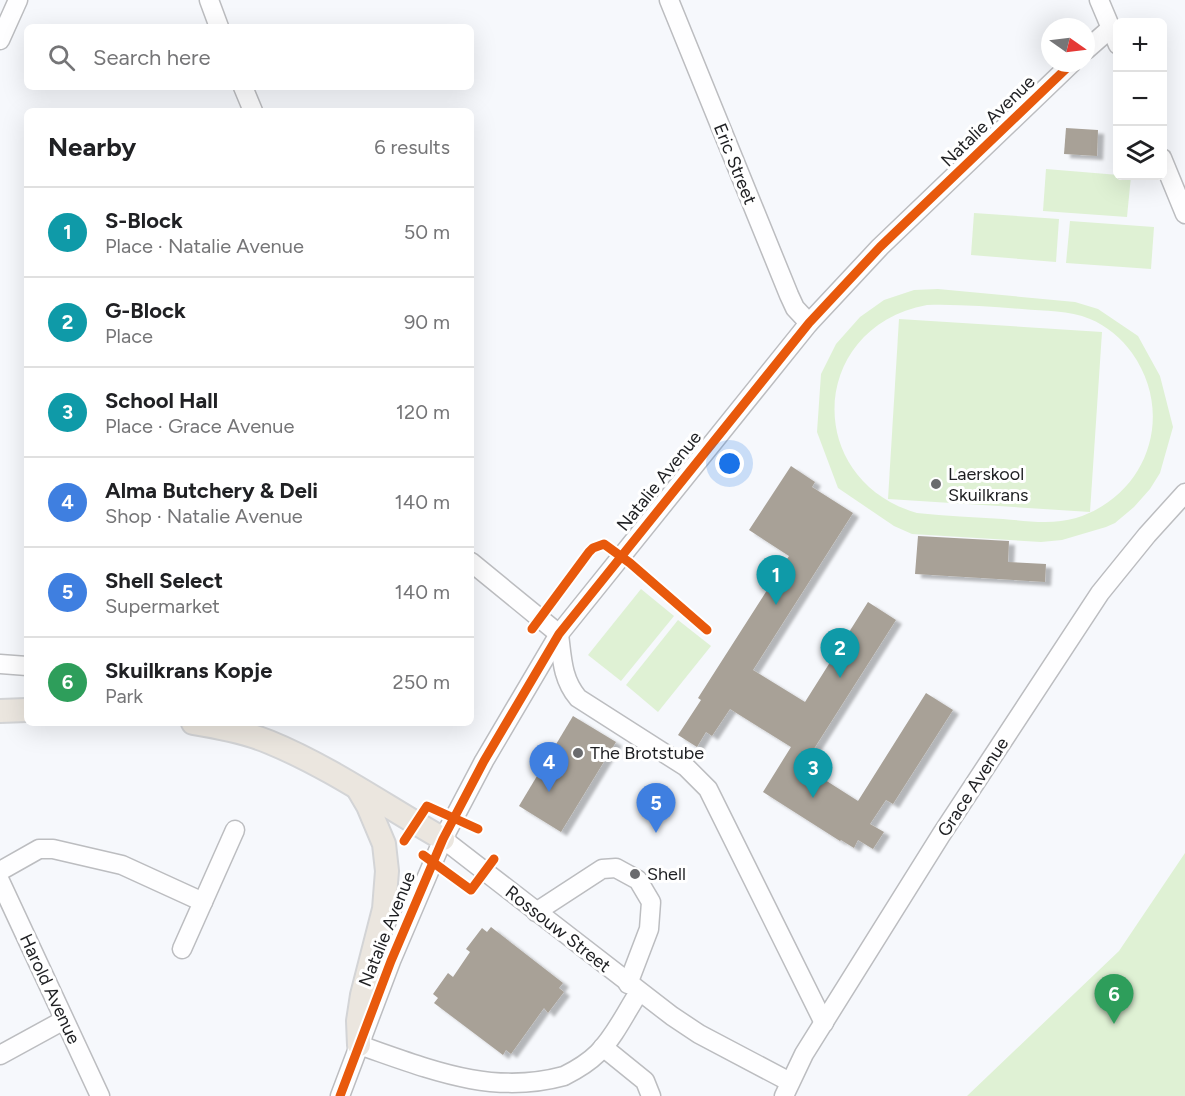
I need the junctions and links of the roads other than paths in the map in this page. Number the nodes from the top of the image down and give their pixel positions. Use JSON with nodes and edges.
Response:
{"nodes":[{"id":1,"x":18,"y":0,"type":"edge"},
{"id":2,"x":209,"y":0,"type":"edge"},
{"id":3,"x":669,"y":0,"type":"edge"},
{"id":4,"x":1100,"y":0,"type":"edge"},
{"id":5,"x":218,"y":24,"type":"edge"},
{"id":6,"x":1113,"y":34,"type":"edge"},
{"id":7,"x":1113,"y":37,"type":"edge"},
{"id":8,"x":0,"y":40,"type":"edge"},
{"id":9,"x":1095,"y":46,"type":"edge"},
{"id":10,"x":1063,"y":72,"type":"edge"},
{"id":11,"x":244,"y":90,"type":"edge"},
{"id":12,"x":252,"y":108,"type":"edge"},
{"id":13,"x":1167,"y":170,"type":"edge"},
{"id":14,"x":1185,"y":214,"type":"edge"},
{"id":15,"x":809,"y":323,"type":"junction"},
{"id":16,"x":1185,"y":493,"type":"edge"},
{"id":17,"x":474,"y":564,"type":"edge"},
{"id":18,"x":559,"y":634,"type":"junction"},
{"id":19,"x":0,"y":664,"type":"edge"},
{"id":20,"x":24,"y":666,"type":"edge"},
{"id":21,"x":209,"y":726,"type":"edge"},
{"id":22,"x":358,"y":788,"type":"junction"},
{"id":23,"x":235,"y":830,"type":"dead end"},
{"id":24,"x":442,"y":839,"type":"junction"},
{"id":25,"x":0,"y":871,"type":"edge"},
{"id":26,"x":0,"y":881,"type":"edge"},
{"id":27,"x":203,"y":902,"type":"junction"},
{"id":28,"x":536,"y":912,"type":"junction"},
{"id":29,"x":182,"y":949,"type":"dead end"},
{"id":30,"x":634,"y":988,"type":"junction"},
{"id":31,"x":64,"y":1020,"type":"junction"},
{"id":32,"x":824,"y":1023,"type":"junction"},
{"id":33,"x":359,"y":1045,"type":"junction"},
{"id":34,"x":603,"y":1047,"type":"junction"},
{"id":35,"x":0,"y":1056,"type":"edge"},
{"id":36,"x":787,"y":1089,"type":"edge"},
{"id":37,"x":100,"y":1096,"type":"edge"},
{"id":38,"x":340,"y":1096,"type":"edge"},
{"id":39,"x":651,"y":1096,"type":"edge"}],
"edges":[{"from":1,"to":8,"type":"street"},
{"from":2,"to":5,"type":"street"},
{"from":3,"to":15,"type":"street","name":"Eric Street"},
{"from":4,"to":6,"type":"street"},
{"from":7,"to":9,"type":"street"},
{"from":10,"to":15,"type":"street","name":"Natalie Avenue"},
{"from":11,"to":12,"type":"street"},
{"from":13,"to":14,"type":"street"},
{"from":15,"to":18,"type":"street","name":"Natalie Avenue"},
{"from":16,"to":32,"type":"street","name":"Grace Avenue"},
{"from":17,"to":18,"type":"street"},
{"from":18,"to":24,"type":"street","name":"Natalie Avenue"},
{"from":18,"to":32,"type":"street"},
{"from":19,"to":20,"type":"street"},
{"from":21,"to":22,"type":"main road","name":"Rossouw Street"},
{"from":22,"to":24,"type":"main road","name":"Rossouw Street"},
{"from":22,"to":33,"type":"main road"},
{"from":23,"to":27,"type":"street"},
{"from":24,"to":28,"type":"street","name":"Rossouw Street"},
{"from":24,"to":33,"type":"street","name":"Natalie Avenue"},
{"from":25,"to":27,"type":"street"},
{"from":26,"to":31,"type":"street","name":"Harold Avenue"},
{"from":27,"to":29,"type":"street"},
{"from":28,"to":30,"type":"street","name":"Rossouw Street"},
{"from":28,"to":30,"type":"street"},
{"from":30,"to":34,"type":"street"},
{"from":30,"to":36,"type":"street","name":"Rossouw Street"},
{"from":31,"to":35,"type":"street"},
{"from":31,"to":37,"type":"street","name":"Harold Avenue"},
{"from":32,"to":36,"type":"street","name":"Grace Avenue"},
{"from":33,"to":34,"type":"street"},
{"from":33,"to":38,"type":"street","name":"Natalie Avenue"},
{"from":34,"to":39,"type":"street"}]}
